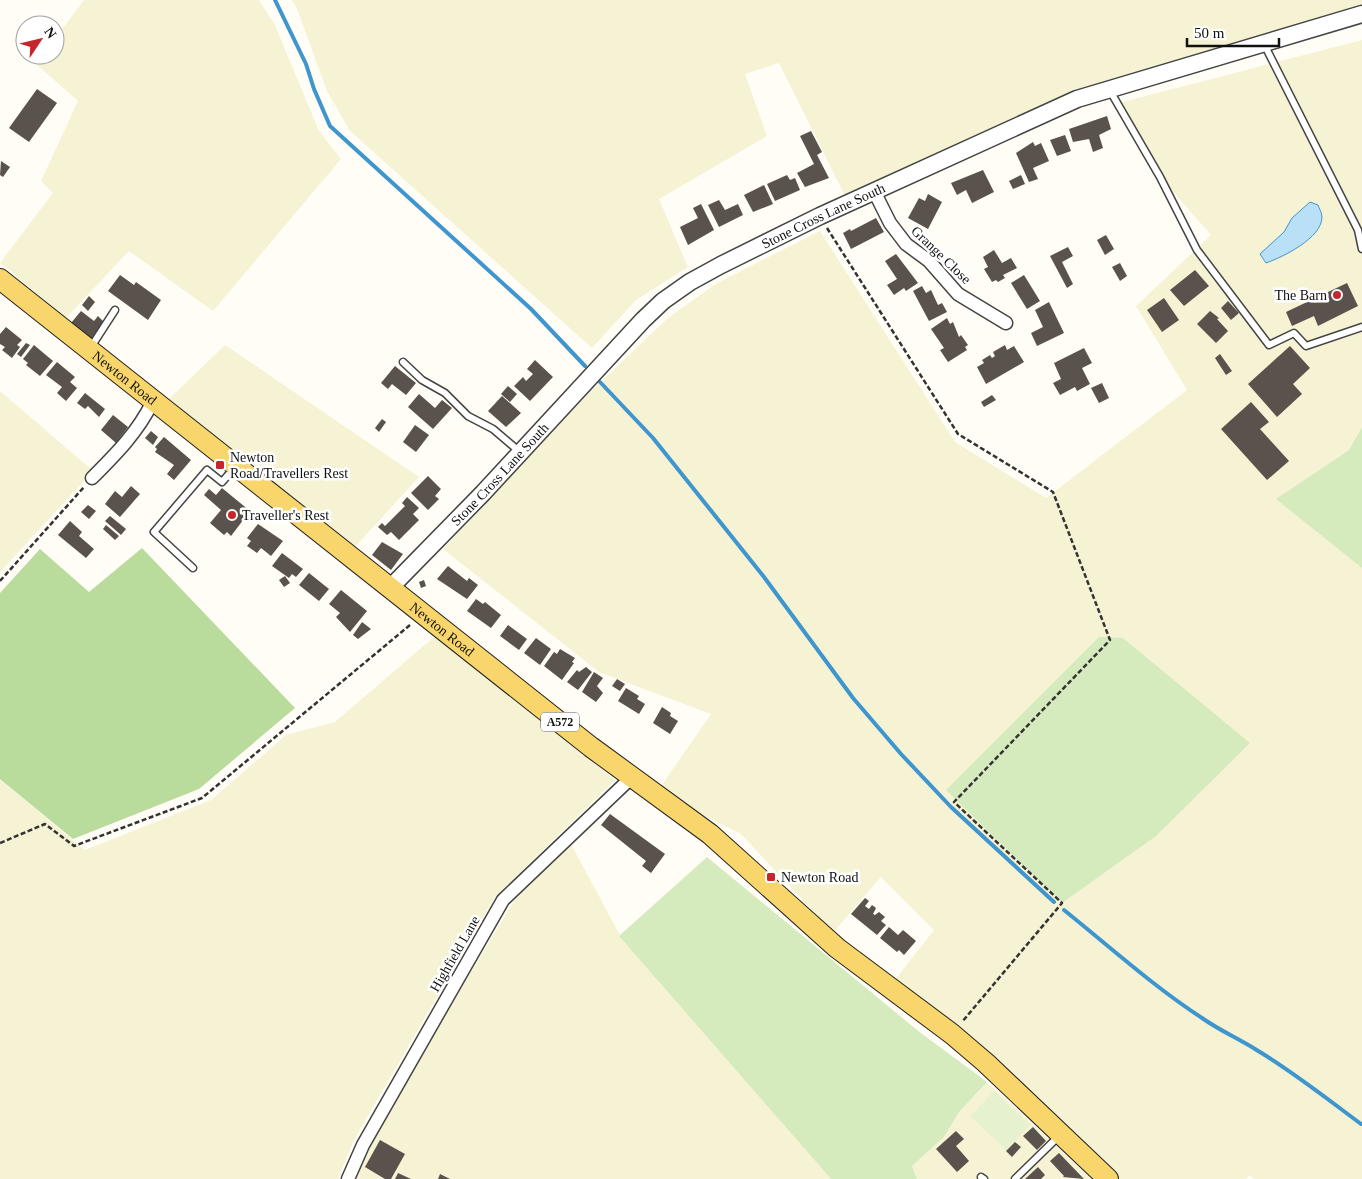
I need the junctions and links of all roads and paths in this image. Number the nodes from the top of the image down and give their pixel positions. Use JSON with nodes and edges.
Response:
{"nodes":[{"id":1,"x":1362,"y":14,"type":"edge"},
{"id":2,"x":1263,"y":43,"type":"junction"},
{"id":3,"x":1108,"y":88,"type":"junction"},
{"id":4,"x":874,"y":191,"type":"junction"},
{"id":5,"x":820,"y":216,"type":"junction"},
{"id":6,"x":1362,"y":249,"type":"edge"},
{"id":7,"x":0,"y":279,"type":"edge"},
{"id":8,"x":116,"y":310,"type":"dead end"},
{"id":9,"x":1006,"y":323,"type":"dead end"},
{"id":10,"x":1362,"y":327,"type":"edge"},
{"id":11,"x":89,"y":350,"type":"junction"},
{"id":12,"x":403,"y":362,"type":"dead end"},
{"id":13,"x":152,"y":401,"type":"junction"},
{"id":14,"x":521,"y":452,"type":"junction"},
{"id":15,"x":236,"y":466,"type":"junction"},
{"id":16,"x":92,"y":478,"type":"joint"},
{"id":17,"x":193,"y":568,"type":"dead end"},
{"id":18,"x":0,"y":581,"type":"edge"},
{"id":19,"x":390,"y":588,"type":"junction"},
{"id":20,"x":423,"y":614,"type":"junction"},
{"id":21,"x":632,"y":777,"type":"junction"},
{"id":22,"x":0,"y":843,"type":"edge"},
{"id":23,"x":952,"y":1034,"type":"junction"},
{"id":24,"x":1062,"y":1133,"type":"junction"},
{"id":25,"x":348,"y":1179,"type":"edge"},
{"id":26,"x":1016,"y":1179,"type":"edge"},
{"id":27,"x":1108,"y":1179,"type":"edge"}],
"edges":[{"from":1,"to":2,"type":"street","name":"Stone Cross Lane South"},
{"from":2,"to":3,"type":"street","name":"Stone Cross Lane South"},
{"from":2,"to":6,"type":"lane"},
{"from":3,"to":4,"type":"street","name":"Stone Cross Lane South"},
{"from":3,"to":10,"type":"lane"},
{"from":4,"to":5,"type":"street","name":"Stone Cross Lane South"},
{"from":4,"to":9,"type":"street","name":"Grange Close"},
{"from":5,"to":14,"type":"street","name":"Stone Cross Lane South"},
{"from":5,"to":23,"type":"path"},
{"from":7,"to":11,"type":"main road","name":"Newton Road","number":"A572"},
{"from":8,"to":11,"type":"lane"},
{"from":11,"to":13,"type":"main road","name":"Newton Road","number":"A572"},
{"from":12,"to":14,"type":"lane"},
{"from":13,"to":15,"type":"main road","name":"Newton Road","number":"A572"},
{"from":13,"to":16,"type":"street"},
{"from":14,"to":19,"type":"street","name":"Stone Cross Lane South"},
{"from":15,"to":17,"type":"lane"},
{"from":15,"to":19,"type":"main road","name":"Newton Road","number":"A572"},
{"from":16,"to":18,"type":"path"},
{"from":19,"to":20,"type":"main road","name":"Newton Road","number":"A572"},
{"from":20,"to":21,"type":"main road","name":"Newton Road","number":"A572"},
{"from":20,"to":22,"type":"path"},
{"from":21,"to":23,"type":"main road","name":"Newton Road","number":"A572"},
{"from":21,"to":25,"type":"street","name":"Highfield Lane"},
{"from":23,"to":24,"type":"main road","name":"Newton Road","number":"A572"},
{"from":24,"to":26,"type":"lane"},
{"from":24,"to":27,"type":"main road","name":"Newton Road","number":"A572"}]}
